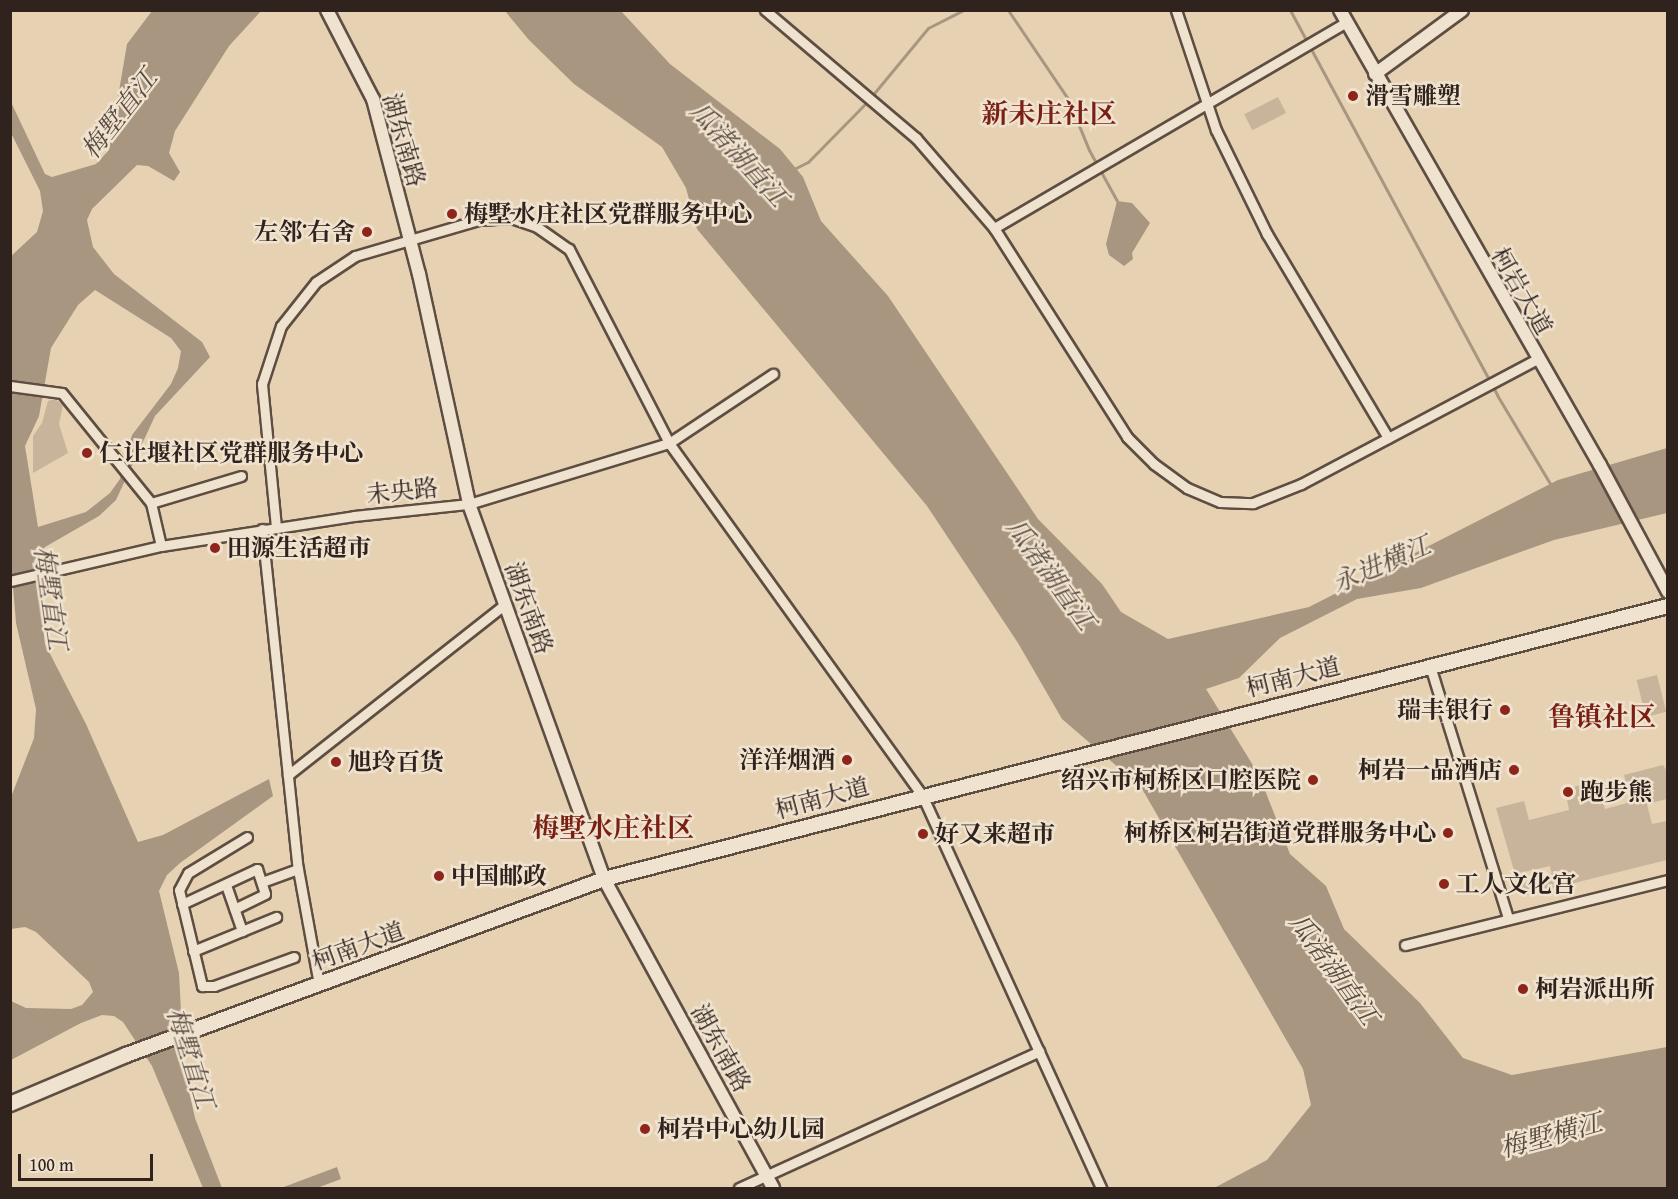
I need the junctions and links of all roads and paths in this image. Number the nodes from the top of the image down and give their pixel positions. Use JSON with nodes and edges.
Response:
{"nodes":[{"id":1,"x":327,"y":10,"type":"edge"},
{"id":2,"x":765,"y":10,"type":"edge"},
{"id":3,"x":1176,"y":10,"type":"edge"},
{"id":4,"x":1462,"y":10,"type":"edge"},
{"id":5,"x":1343,"y":16,"type":"edge"},
{"id":6,"x":1375,"y":74,"type":"junction"},
{"id":7,"x":1207,"y":103,"type":"junction"},
{"id":8,"x":994,"y":228,"type":"junction"},
{"id":9,"x":410,"y":238,"type":"junction"},
{"id":10,"x":1537,"y":359,"type":"junction"},
{"id":11,"x":773,"y":374,"type":"dead end"},
{"id":12,"x":10,"y":386,"type":"edge"},
{"id":13,"x":1388,"y":438,"type":"junction"},
{"id":14,"x":669,"y":443,"type":"junction"},
{"id":15,"x":241,"y":476,"type":"dead end"},
{"id":16,"x":151,"y":503,"type":"junction"},
{"id":17,"x":470,"y":504,"type":"junction"},
{"id":18,"x":276,"y":527,"type":"junction"},
{"id":19,"x":262,"y":529,"type":"junction"},
{"id":20,"x":161,"y":546,"type":"junction"},
{"id":21,"x":10,"y":581,"type":"edge"},
{"id":22,"x":1668,"y":592,"type":"edge"},
{"id":23,"x":505,"y":604,"type":"junction"},
{"id":24,"x":1668,"y":606,"type":"edge"},
{"id":25,"x":1430,"y":666,"type":"junction"},
{"id":26,"x":288,"y":775,"type":"junction"},
{"id":27,"x":922,"y":795,"type":"junction"},
{"id":28,"x":247,"y":837,"type":"dead end"},
{"id":29,"x":298,"y":869,"type":"junction"},
{"id":30,"x":604,"y":879,"type":"junction"},
{"id":31,"x":1668,"y":880,"type":"edge"},
{"id":32,"x":262,"y":882,"type":"junction"},
{"id":33,"x":226,"y":885,"type":"junction"},
{"id":34,"x":183,"y":904,"type":"junction"},
{"id":35,"x":234,"y":909,"type":"junction"},
{"id":36,"x":276,"y":917,"type":"dead end"},
{"id":37,"x":1508,"y":918,"type":"junction"},
{"id":38,"x":242,"y":931,"type":"junction"},
{"id":39,"x":1405,"y":945,"type":"dead end"},
{"id":40,"x":194,"y":951,"type":"junction"},
{"id":41,"x":294,"y":957,"type":"dead end"},
{"id":42,"x":319,"y":984,"type":"junction"},
{"id":43,"x":1039,"y":1051,"type":"junction"},
{"id":44,"x":10,"y":1104,"type":"edge"},
{"id":45,"x":768,"y":1176,"type":"junction"},
{"id":46,"x":739,"y":1188,"type":"edge"},
{"id":47,"x":773,"y":1188,"type":"edge"},
{"id":48,"x":1101,"y":1188,"type":"edge"}],
"edges":[{"from":1,"to":9,"type":"street","name":"湖东南路"},
{"from":2,"to":8,"type":"street"},
{"from":3,"to":7,"type":"street"},
{"from":4,"to":6,"type":"street"},
{"from":5,"to":6,"type":"street","name":"柯岩大道"},
{"from":5,"to":7,"type":"street"},
{"from":6,"to":10,"type":"street","name":"柯岩大道"},
{"from":7,"to":8,"type":"street"},
{"from":7,"to":13,"type":"street"},
{"from":8,"to":13,"type":"street"},
{"from":9,"to":14,"type":"street"},
{"from":9,"to":17,"type":"street","name":"湖东南路"},
{"from":9,"to":18,"type":"street"},
{"from":10,"to":13,"type":"street"},
{"from":10,"to":22,"type":"street","name":"柯岩大道"},
{"from":11,"to":14,"type":"street","name":"未央路"},
{"from":12,"to":16,"type":"street"},
{"from":14,"to":17,"type":"street","name":"未央路"},
{"from":14,"to":27,"type":"street"},
{"from":15,"to":16,"type":"street"},
{"from":16,"to":20,"type":"street"},
{"from":17,"to":18,"type":"street","name":"未央路"},
{"from":17,"to":23,"type":"street","name":"湖东南路"},
{"from":18,"to":19,"type":"street","name":"未央路"},
{"from":19,"to":20,"type":"street","name":"未央路"},
{"from":19,"to":26,"type":"street"},
{"from":20,"to":21,"type":"street","name":"未央路"},
{"from":23,"to":26,"type":"street"},
{"from":23,"to":30,"type":"street","name":"湖东南路"},
{"from":24,"to":25,"type":"main road","name":"柯南大道"},
{"from":25,"to":27,"type":"main road","name":"柯南大道"},
{"from":25,"to":37,"type":"street"},
{"from":26,"to":29,"type":"street"},
{"from":27,"to":30,"type":"main road","name":"柯南大道"},
{"from":27,"to":43,"type":"street"},
{"from":28,"to":34,"type":"street"},
{"from":29,"to":32,"type":"street"},
{"from":29,"to":42,"type":"street"},
{"from":30,"to":42,"type":"main road","name":"柯南大道"},
{"from":30,"to":45,"type":"street","name":"湖东南路"},
{"from":31,"to":37,"type":"street"},
{"from":32,"to":33,"type":"street"},
{"from":32,"to":35,"type":"street"},
{"from":33,"to":34,"type":"street"},
{"from":33,"to":35,"type":"street"},
{"from":34,"to":40,"type":"street"},
{"from":35,"to":38,"type":"street"},
{"from":36,"to":38,"type":"street"},
{"from":37,"to":39,"type":"street"},
{"from":38,"to":40,"type":"street"},
{"from":40,"to":41,"type":"street"},
{"from":42,"to":44,"type":"main road","name":"柯南大道"},
{"from":43,"to":45,"type":"street"},
{"from":43,"to":48,"type":"street"},
{"from":45,"to":46,"type":"street"},
{"from":45,"to":47,"type":"street","name":"湖东南路"}]}
